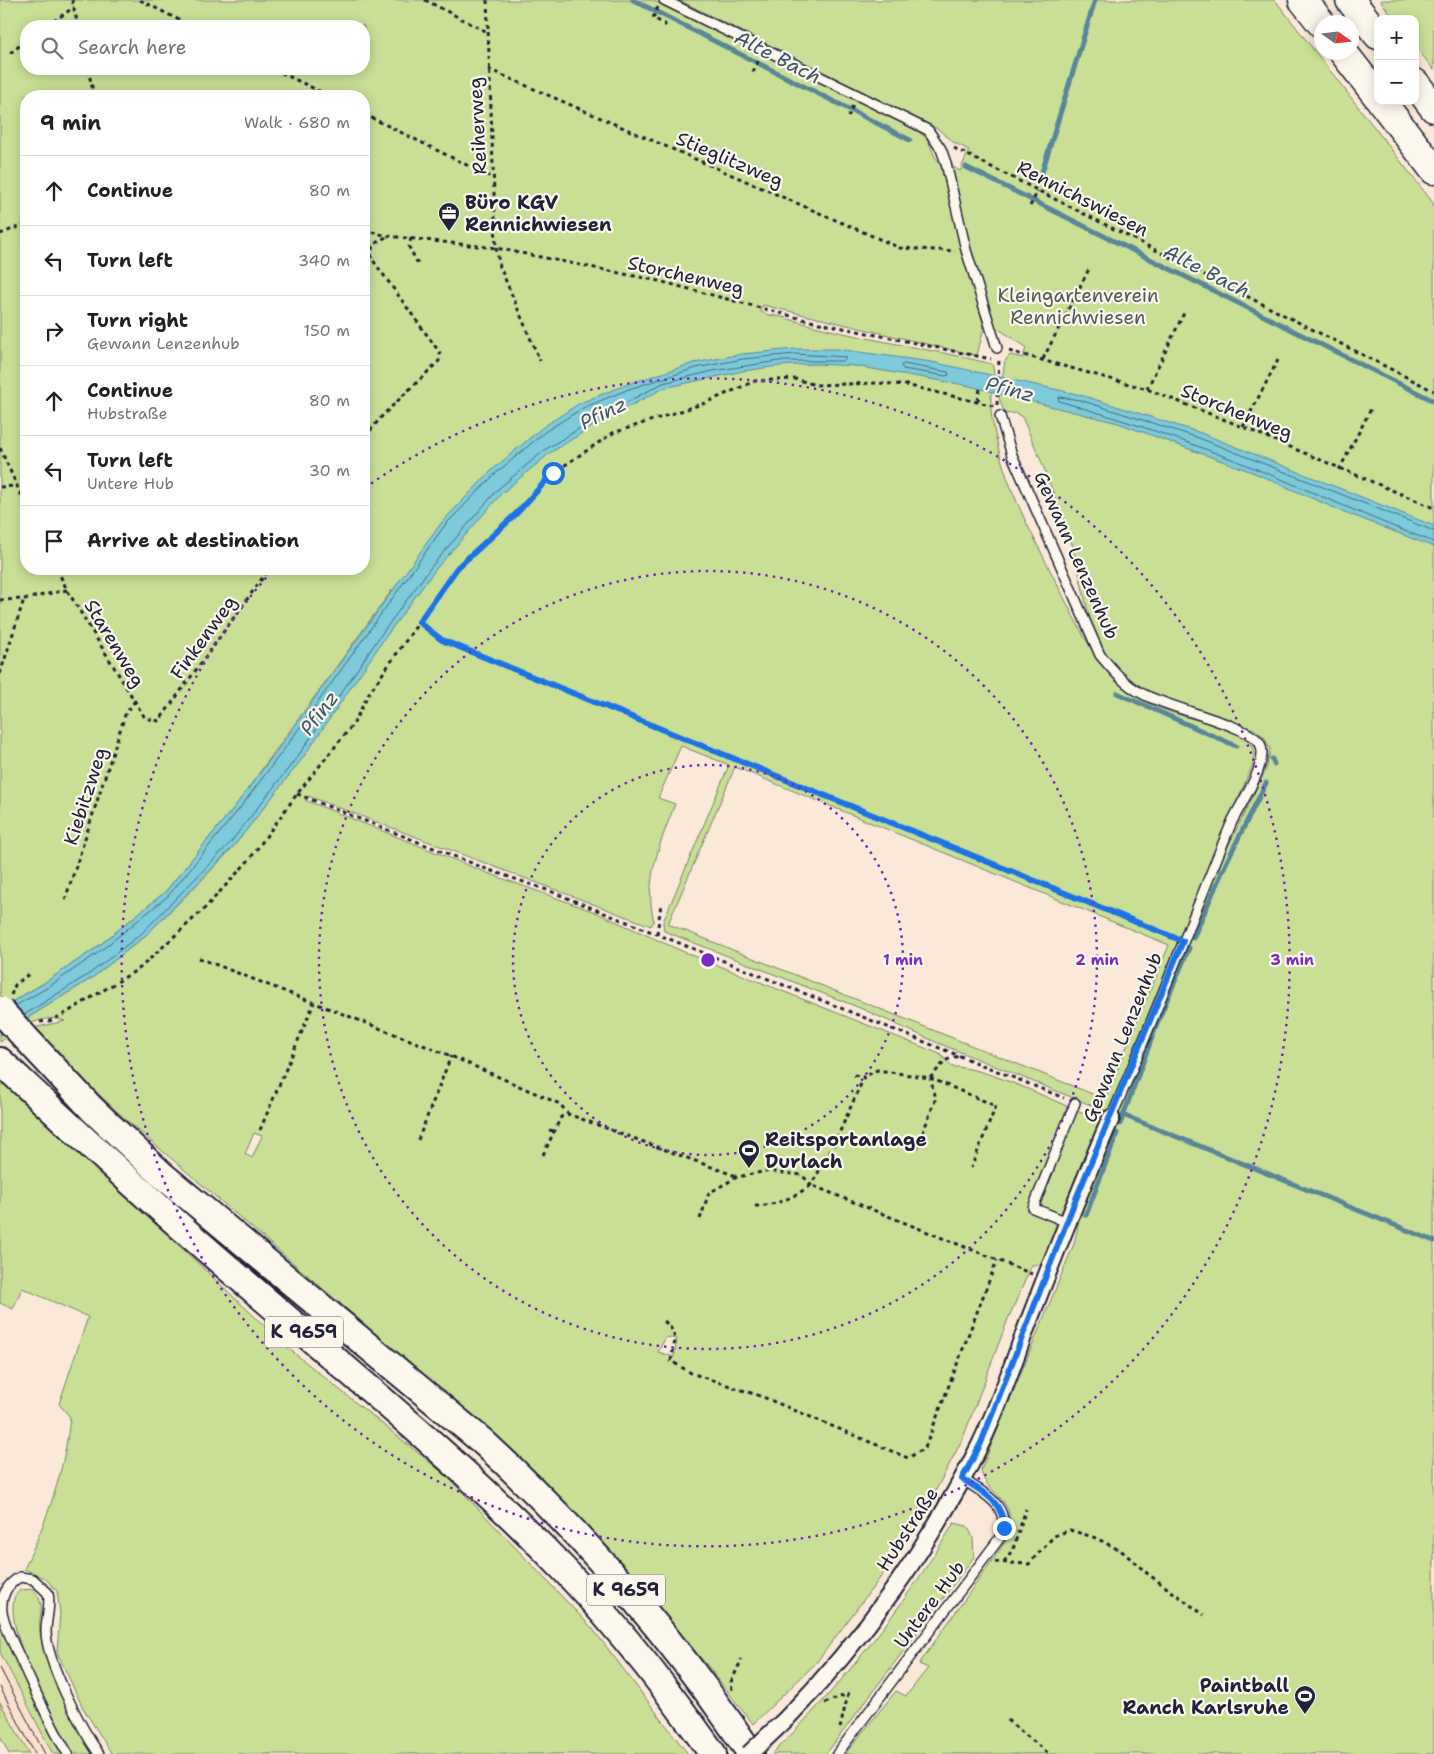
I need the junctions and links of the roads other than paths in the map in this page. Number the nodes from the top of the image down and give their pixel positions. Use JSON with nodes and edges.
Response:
{"nodes":[{"id":1,"x":664,"y":0,"type":"edge"},
{"id":2,"x":1303,"y":0,"type":"edge"},
{"id":3,"x":1350,"y":0,"type":"edge"},
{"id":4,"x":1315,"y":15,"type":"edge"},
{"id":5,"x":1374,"y":30,"type":"edge"},
{"id":6,"x":1349,"y":60,"type":"edge"},
{"id":7,"x":1419,"y":88,"type":"edge"},
{"id":8,"x":1374,"y":93,"type":"edge"},
{"id":9,"x":1384,"y":105,"type":"edge"},
{"id":10,"x":1434,"y":108,"type":"edge"},
{"id":11,"x":1434,"y":170,"type":"edge"},
{"id":12,"x":997,"y":348,"type":"dead end"},
{"id":13,"x":1000,"y":416,"type":"dead end"},
{"id":14,"x":4,"y":1006,"type":"edge"},
{"id":15,"x":0,"y":1061,"type":"edge"},
{"id":16,"x":1075,"y":1103,"type":"road end"},
{"id":17,"x":1110,"y":1118,"type":"joint"},
{"id":18,"x":1068,"y":1222,"type":"junction"},
{"id":19,"x":1043,"y":1284,"type":"joint"},
{"id":20,"x":962,"y":1479,"type":"junction"},
{"id":21,"x":68,"y":1754,"type":"edge"},
{"id":22,"x":99,"y":1754,"type":"edge"},
{"id":23,"x":713,"y":1754,"type":"edge"},
{"id":24,"x":750,"y":1754,"type":"edge"},
{"id":25,"x":837,"y":1754,"type":"edge"}],
"edges":[{"from":1,"to":12,"type":"lane"},
{"from":2,"to":4,"type":"highway"},
{"from":3,"to":5,"type":"highway"},
{"from":6,"to":8,"type":"highway"},
{"from":7,"to":10,"type":"highway"},
{"from":9,"to":11,"type":"highway"},
{"from":13,"to":17,"type":"lane","name":"Gewann Lenzenhub"},
{"from":14,"to":24,"type":"main road","number":"K 9659","bridge":true},
{"from":15,"to":23,"type":"main road","number":"K 9659"},
{"from":16,"to":18,"type":"lane"},
{"from":17,"to":18,"type":"street","name":"Gewann Lenzenhub"},
{"from":18,"to":19,"type":"street","name":"Gewann Lenzenhub"},
{"from":19,"to":20,"type":"street","name":"Hubstraße"},
{"from":20,"to":24,"type":"street","name":"Hubstraße","bridge":true},
{"from":20,"to":25,"type":"lane","name":"Untere Hub"},
{"from":21,"to":22,"type":"lane"}]}
